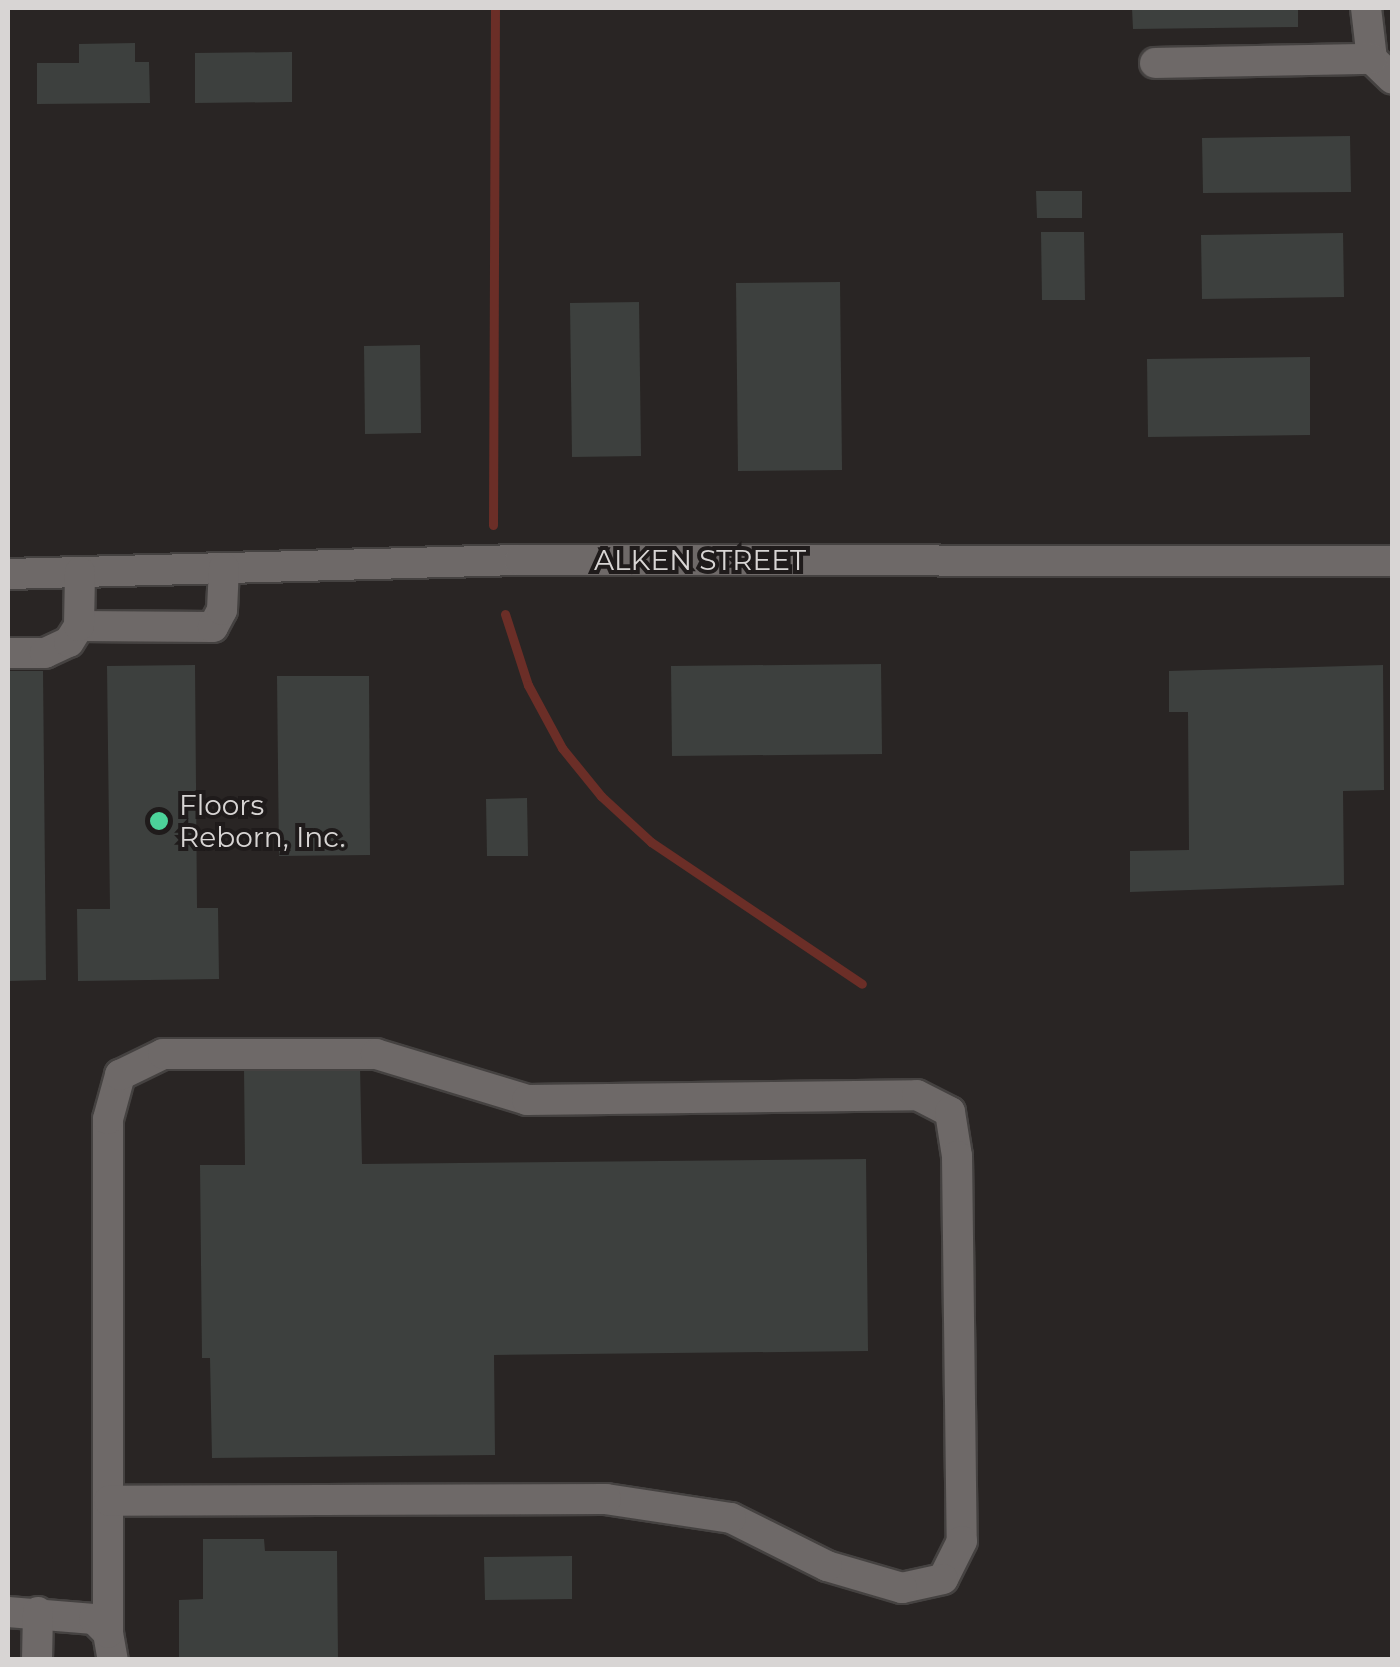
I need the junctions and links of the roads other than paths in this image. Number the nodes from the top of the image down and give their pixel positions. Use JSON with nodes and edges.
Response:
{"nodes":[{"id":1,"x":1374,"y":44,"type":"edge"},
{"id":2,"x":1155,"y":63,"type":"dead end"},
{"id":3,"x":1392,"y":561,"type":"edge"},
{"id":4,"x":224,"y":568,"type":"junction"},
{"id":5,"x":80,"y":572,"type":"junction"},
{"id":6,"x":8,"y":574,"type":"edge"},
{"id":7,"x":79,"y":626,"type":"junction"},
{"id":8,"x":8,"y":653,"type":"edge"},
{"id":9,"x":109,"y":1501,"type":"junction"},
{"id":10,"x":23,"y":1612,"type":"edge"},
{"id":11,"x":110,"y":1646,"type":"edge"},
{"id":12,"x":37,"y":1660,"type":"edge"}],
"edges":[{"from":1,"to":2,"type":"street"},
{"from":3,"to":4,"type":"street","name":"ALKEN STREET"},
{"from":4,"to":5,"type":"street","name":"ALKEN STREET"},
{"from":4,"to":7,"type":"street"},
{"from":5,"to":6,"type":"street","name":"ALKEN STREET"},
{"from":5,"to":7,"type":"street"},
{"from":7,"to":8,"type":"street"},
{"from":9,"to":9,"type":"street"},
{"from":9,"to":11,"type":"street"},
{"from":10,"to":11,"type":"street"},
{"from":10,"to":12,"type":"street"}]}
